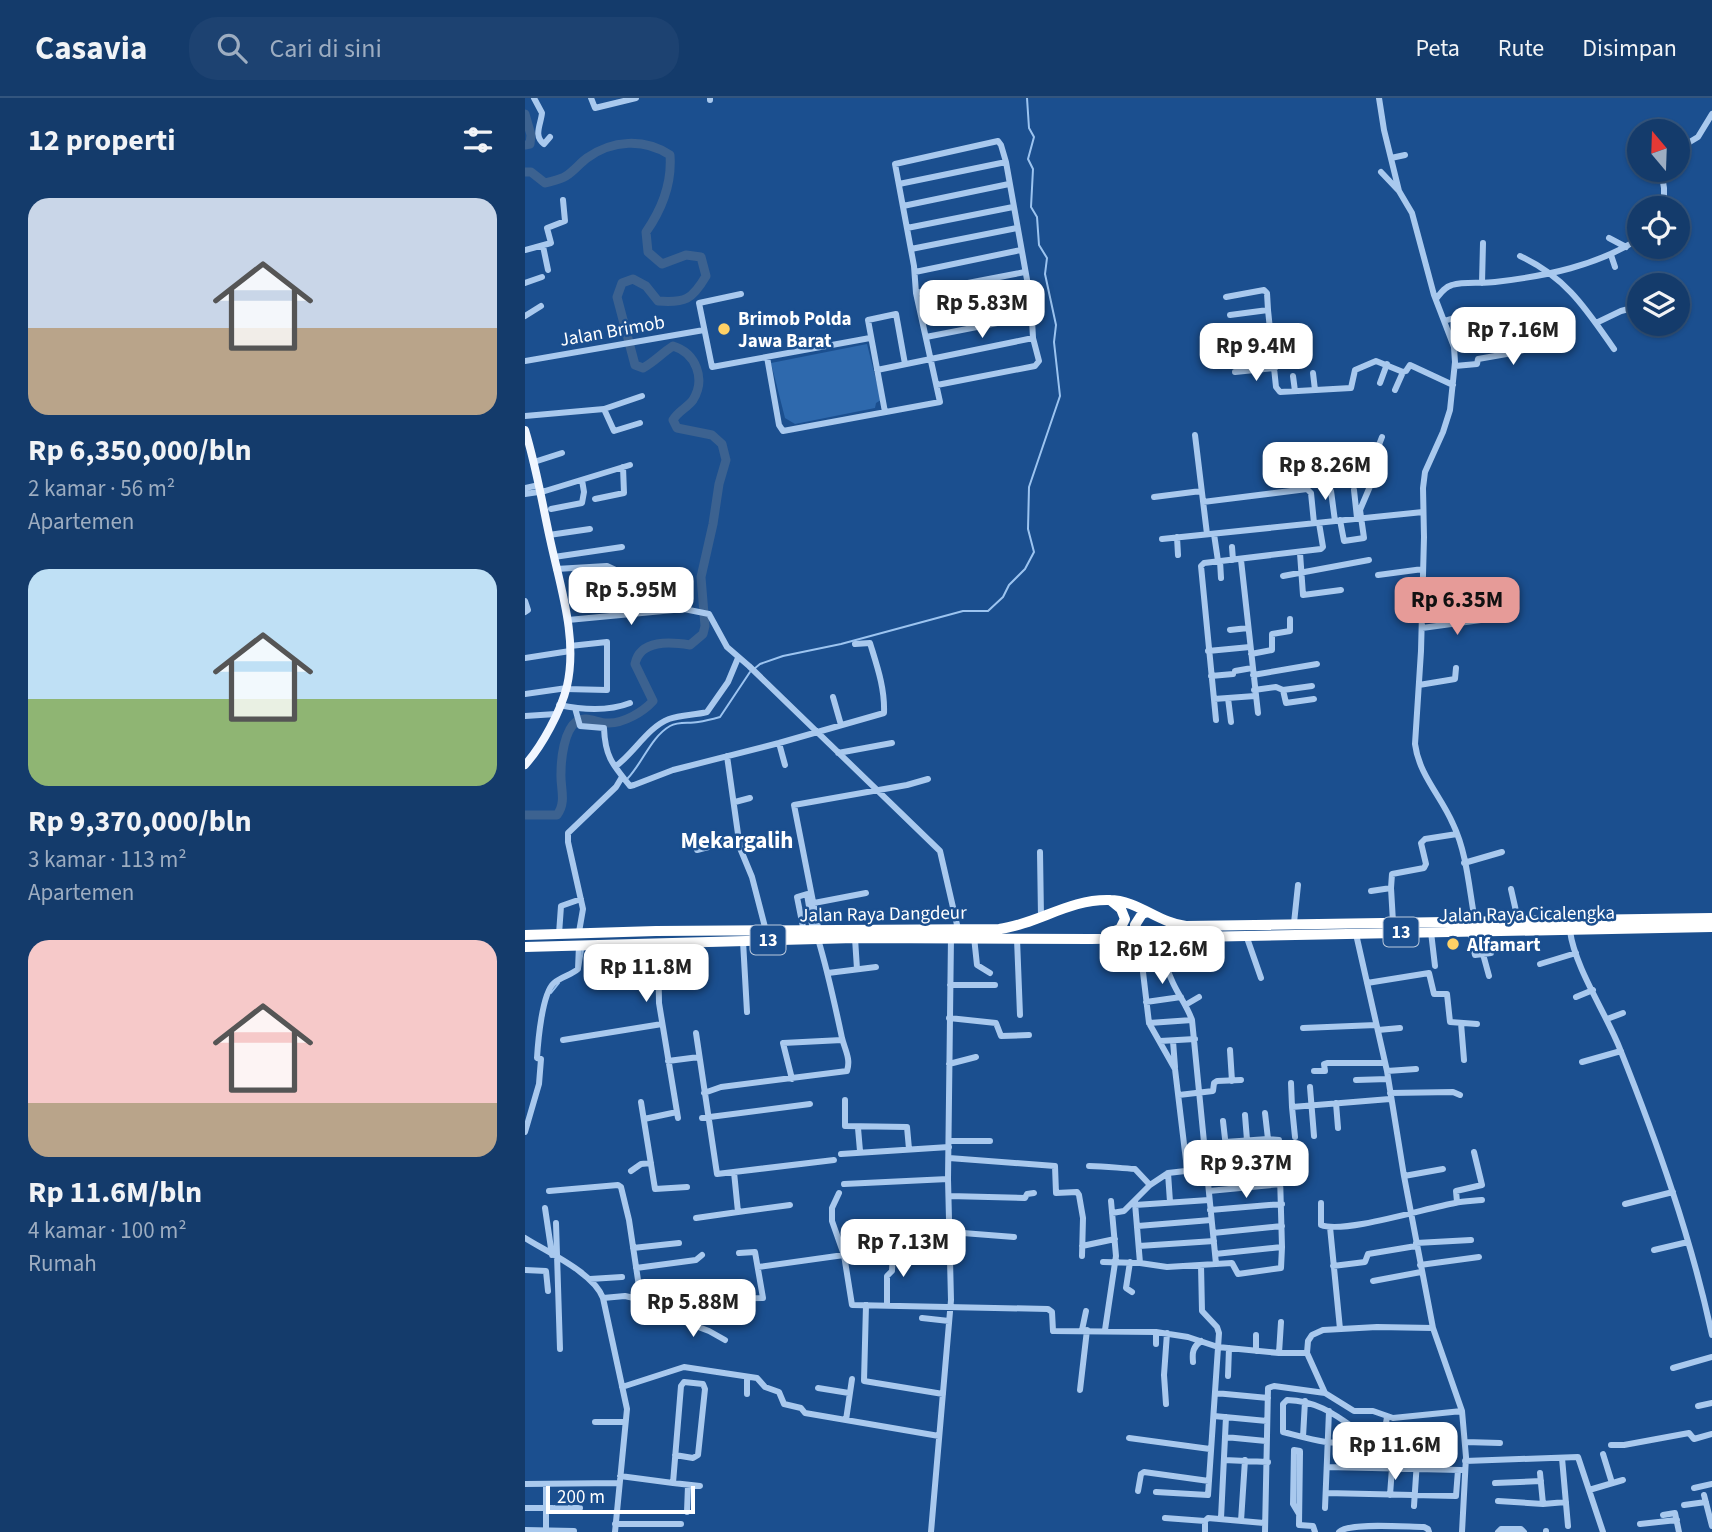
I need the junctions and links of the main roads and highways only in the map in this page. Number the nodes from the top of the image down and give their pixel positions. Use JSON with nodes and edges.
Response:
{"nodes":[{"id":1,"x":525,"y":430,"type":"edge"},
{"id":2,"x":525,"y":765,"type":"edge"},
{"id":3,"x":1110,"y":900,"type":"junction"},
{"id":4,"x":1147,"y":912,"type":"junction"},
{"id":5,"x":1712,"y":918,"type":"edge"},
{"id":6,"x":1507,"y":920,"type":"junction"},
{"id":7,"x":1712,"y":927,"type":"edge"},
{"id":8,"x":1507,"y":932,"type":"junction"},
{"id":9,"x":813,"y":933,"type":"junction"},
{"id":10,"x":955,"y":933,"type":"junction"},
{"id":11,"x":525,"y":935,"type":"edge"},
{"id":12,"x":1091,"y":939,"type":"junction"},
{"id":13,"x":1149,"y":942,"type":"junction"},
{"id":14,"x":525,"y":947,"type":"edge"},
{"id":15,"x":525,"y":954,"type":"edge"}],
"edges":[{"from":1,"to":2,"type":"main road"},
{"from":3,"to":4,"type":"highway","name":"Jalan Raya Cicalengka","number":"13"},
{"from":3,"to":10,"type":"highway","name":"Jalan Raya Dangdeur","number":"13"},
{"from":3,"to":12,"type":"highway"},
{"from":4,"to":6,"type":"highway","name":"Jalan Raya Cicalengka","number":"13"},
{"from":4,"to":13,"type":"highway"},
{"from":5,"to":6,"type":"highway","name":"Jalan Raya Cicalengka","number":"13"},
{"from":6,"to":8,"type":"highway"},
{"from":7,"to":8,"type":"highway","name":"Jalan Raya Cicalengka","number":"13"},
{"from":8,"to":13,"type":"highway","name":"Jalan Raya Cicalengka","number":"13"},
{"from":9,"to":10,"type":"highway","name":"Jalan Raya Dangdeur","number":"13"},
{"from":9,"to":10,"type":"highway","name":"Jalan Raya Dangdeur","number":"13"},
{"from":9,"to":11,"type":"highway","name":"Jalan Raya Dangdeur","number":"13"},
{"from":9,"to":14,"type":"highway","name":"Jalan Raya Dangdeur","number":"13"},
{"from":10,"to":12,"type":"highway","name":"Jalan Raya Dangdeur","number":"13"},
{"from":12,"to":13,"type":"highway","name":"Jalan Raya Cicalengka","number":"13"},
{"from":14,"to":15,"type":"main road"}]}
